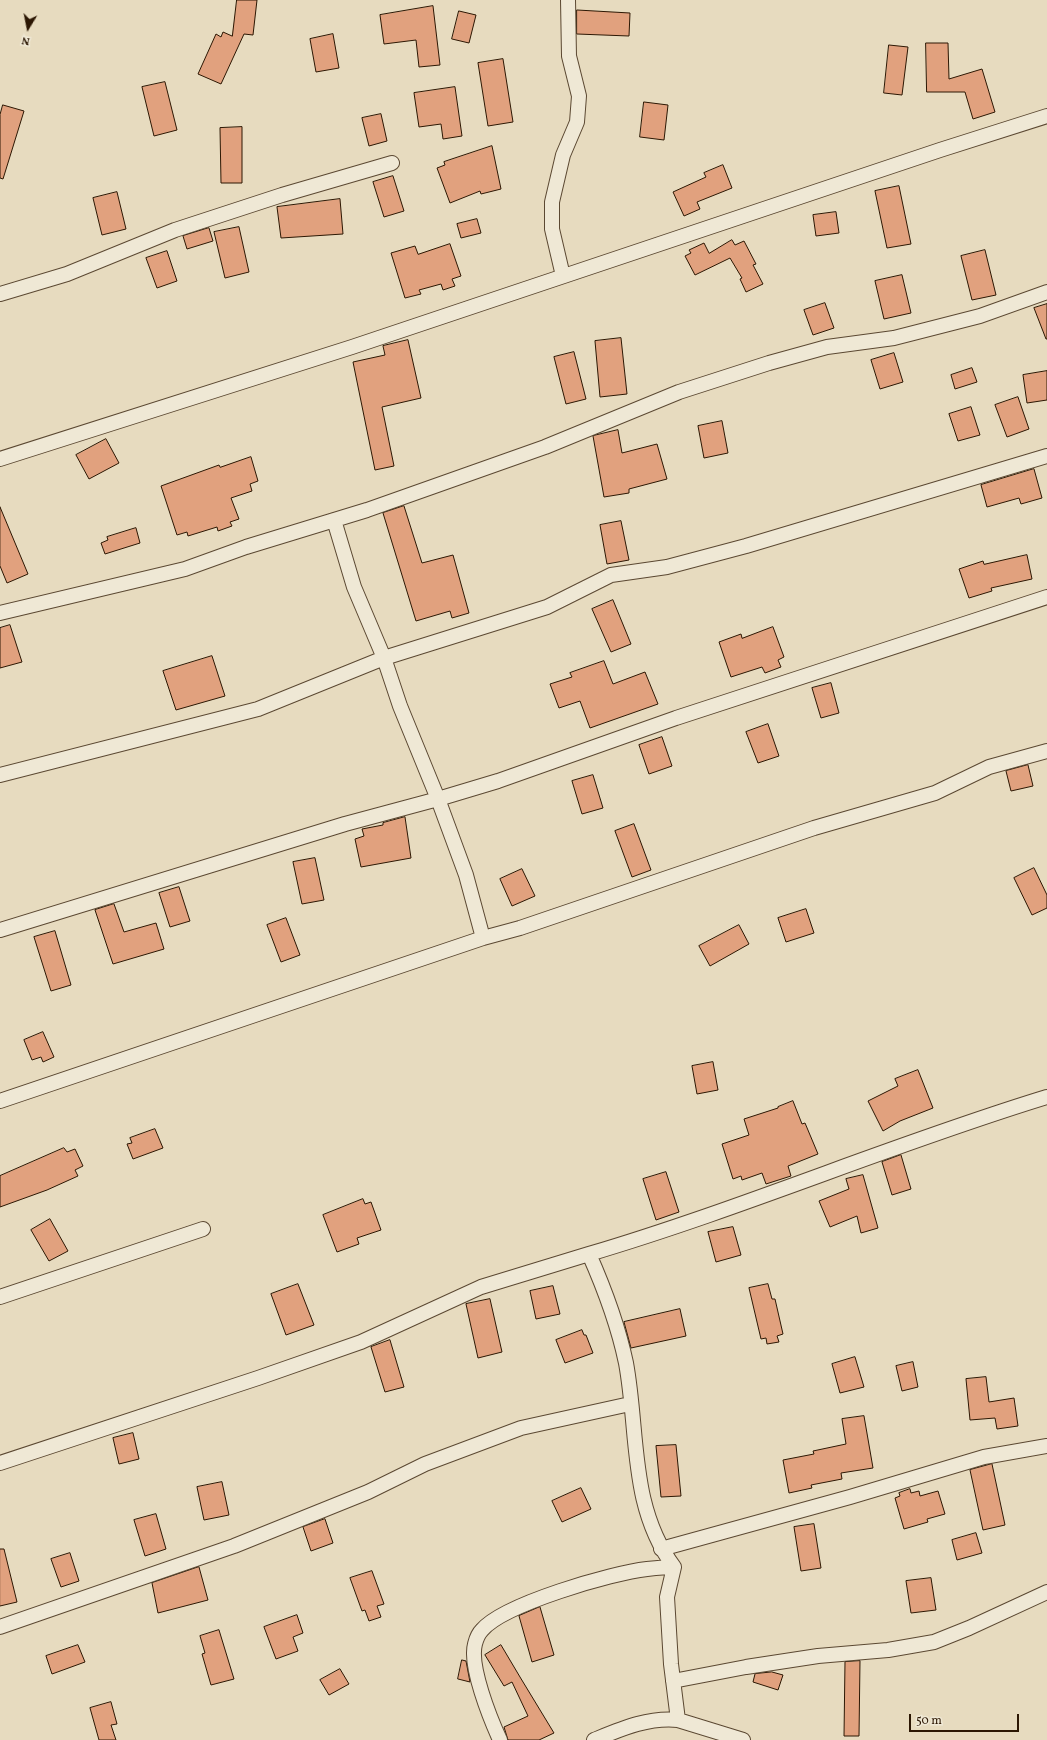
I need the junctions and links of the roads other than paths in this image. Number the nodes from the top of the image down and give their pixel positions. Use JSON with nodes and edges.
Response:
{"nodes":[{"id":1,"x":568,"y":0,"type":"edge"},
{"id":2,"x":1047,"y":116,"type":"edge"},
{"id":3,"x":392,"y":163,"type":"dead end"},
{"id":4,"x":564,"y":276,"type":"junction"},
{"id":5,"x":1047,"y":292,"type":"edge"},
{"id":6,"x":0,"y":294,"type":"edge"},
{"id":7,"x":1047,"y":456,"type":"edge"},
{"id":8,"x":0,"y":459,"type":"edge"},
{"id":9,"x":334,"y":520,"type":"junction"},
{"id":10,"x":1047,"y":597,"type":"edge"},
{"id":11,"x":0,"y":613,"type":"edge"},
{"id":12,"x":384,"y":658,"type":"junction"},
{"id":13,"x":1047,"y":751,"type":"edge"},
{"id":14,"x":0,"y":776,"type":"edge"},
{"id":15,"x":438,"y":798,"type":"junction"},
{"id":16,"x":0,"y":930,"type":"edge"},
{"id":17,"x":483,"y":938,"type":"junction"},
{"id":18,"x":1047,"y":1097,"type":"edge"},
{"id":19,"x":0,"y":1101,"type":"edge"},
{"id":20,"x":203,"y":1229,"type":"dead end"},
{"id":21,"x":589,"y":1254,"type":"junction"},
{"id":22,"x":0,"y":1297,"type":"edge"},
{"id":23,"x":630,"y":1404,"type":"junction"},
{"id":24,"x":1047,"y":1446,"type":"edge"},
{"id":25,"x":0,"y":1463,"type":"edge"},
{"id":26,"x":661,"y":1549,"type":"junction"},
{"id":27,"x":674,"y":1567,"type":"junction"},
{"id":28,"x":1047,"y":1592,"type":"edge"},
{"id":29,"x":0,"y":1627,"type":"edge"},
{"id":30,"x":673,"y":1681,"type":"junction"},
{"id":31,"x":678,"y":1720,"type":"junction"},
{"id":32,"x":500,"y":1740,"type":"edge"},
{"id":33,"x":594,"y":1740,"type":"edge"},
{"id":34,"x":744,"y":1740,"type":"edge"}],
"edges":[{"from":1,"to":4,"type":"street"},
{"from":2,"to":4,"type":"street"},
{"from":3,"to":6,"type":"street"},
{"from":4,"to":8,"type":"street"},
{"from":5,"to":9,"type":"street"},
{"from":7,"to":12,"type":"street"},
{"from":9,"to":11,"type":"street"},
{"from":9,"to":12,"type":"street"},
{"from":10,"to":15,"type":"street"},
{"from":12,"to":14,"type":"street"},
{"from":12,"to":15,"type":"street"},
{"from":13,"to":17,"type":"street"},
{"from":15,"to":16,"type":"street"},
{"from":15,"to":17,"type":"street"},
{"from":17,"to":19,"type":"street"},
{"from":18,"to":21,"type":"street"},
{"from":20,"to":22,"type":"street"},
{"from":21,"to":23,"type":"street"},
{"from":21,"to":25,"type":"street"},
{"from":23,"to":26,"type":"street"},
{"from":23,"to":29,"type":"street"},
{"from":24,"to":26,"type":"street"},
{"from":26,"to":27,"type":"street"},
{"from":27,"to":30,"type":"street"},
{"from":27,"to":32,"type":"street"},
{"from":28,"to":30,"type":"street"},
{"from":30,"to":31,"type":"street"},
{"from":31,"to":33,"type":"street"},
{"from":31,"to":34,"type":"street"}]}
